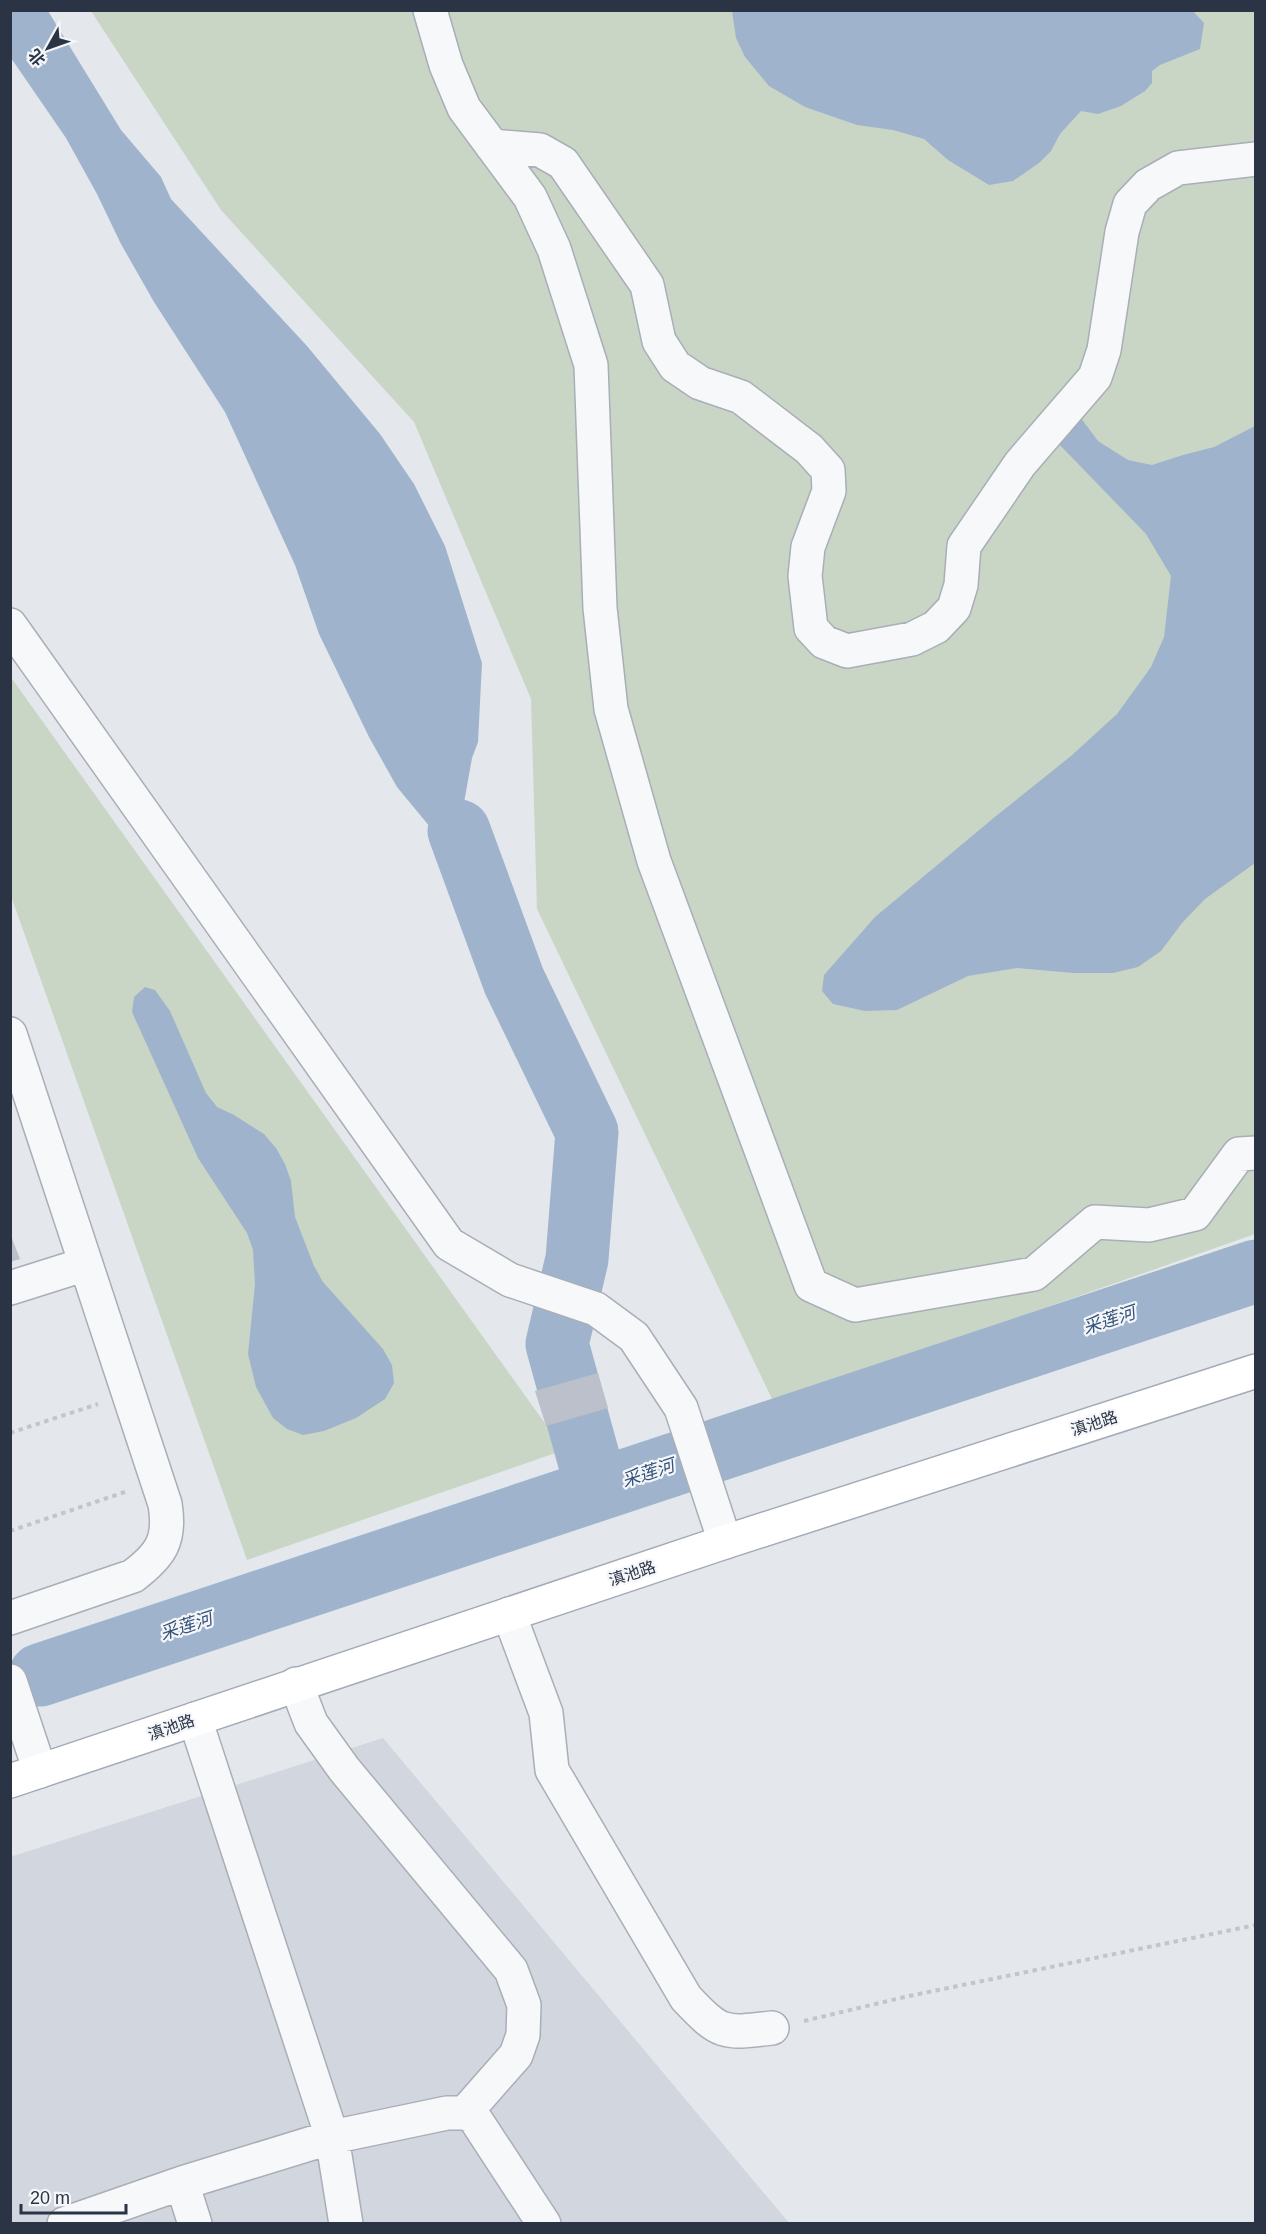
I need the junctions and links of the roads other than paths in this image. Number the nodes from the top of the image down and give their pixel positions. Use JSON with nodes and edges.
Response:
{"nodes":[{"id":1,"x":430,"y":10,"type":"edge"},
{"id":2,"x":492,"y":146,"type":"junction"},
{"id":3,"x":1256,"y":159,"type":"edge"},
{"id":4,"x":10,"y":625,"type":"edge"},
{"id":5,"x":10,"y":1034,"type":"edge"},
{"id":6,"x":1256,"y":1153,"type":"edge"},
{"id":7,"x":86,"y":1264,"type":"junction"},
{"id":8,"x":10,"y":1288,"type":"edge"},
{"id":9,"x":1256,"y":1371,"type":"edge"},
{"id":10,"x":725,"y":1542,"type":"junction"},
{"id":11,"x":509,"y":1614,"type":"junction"},
{"id":12,"x":10,"y":1617,"type":"edge"},
{"id":13,"x":10,"y":1682,"type":"edge"},
{"id":14,"x":296,"y":1684,"type":"junction"},
{"id":15,"x":195,"y":1719,"type":"junction"},
{"id":16,"x":25,"y":1776,"type":"edge"},
{"id":17,"x":772,"y":2028,"type":"road end"},
{"id":18,"x":465,"y":2113,"type":"junction"},
{"id":19,"x":332,"y":2137,"type":"junction"},
{"id":20,"x":182,"y":2183,"type":"junction"},
{"id":21,"x":64,"y":2223,"type":"edge"},
{"id":22,"x":195,"y":2223,"type":"edge"},
{"id":23,"x":346,"y":2223,"type":"edge"},
{"id":24,"x":544,"y":2223,"type":"edge"}],
"edges":[{"from":1,"to":2,"type":"lane"},
{"from":2,"to":3,"type":"lane"},
{"from":2,"to":6,"type":"lane"},
{"from":4,"to":10,"type":"lane"},
{"from":5,"to":7,"type":"lane"},
{"from":7,"to":8,"type":"lane"},
{"from":7,"to":12,"type":"lane"},
{"from":9,"to":10,"type":"main road","name":"滇池路"},
{"from":10,"to":11,"type":"main road","name":"滇池路"},
{"from":11,"to":14,"type":"main road","name":"滇池路"},
{"from":11,"to":17,"type":"lane"},
{"from":13,"to":16,"type":"lane"},
{"from":14,"to":15,"type":"main road","name":"滇池路"},
{"from":14,"to":18,"type":"lane"},
{"from":15,"to":16,"type":"main road","name":"滇池路"},
{"from":15,"to":19,"type":"lane"},
{"from":18,"to":19,"type":"lane"},
{"from":18,"to":24,"type":"lane"},
{"from":19,"to":20,"type":"lane"},
{"from":19,"to":23,"type":"lane"},
{"from":20,"to":21,"type":"lane"},
{"from":20,"to":22,"type":"lane"}]}
